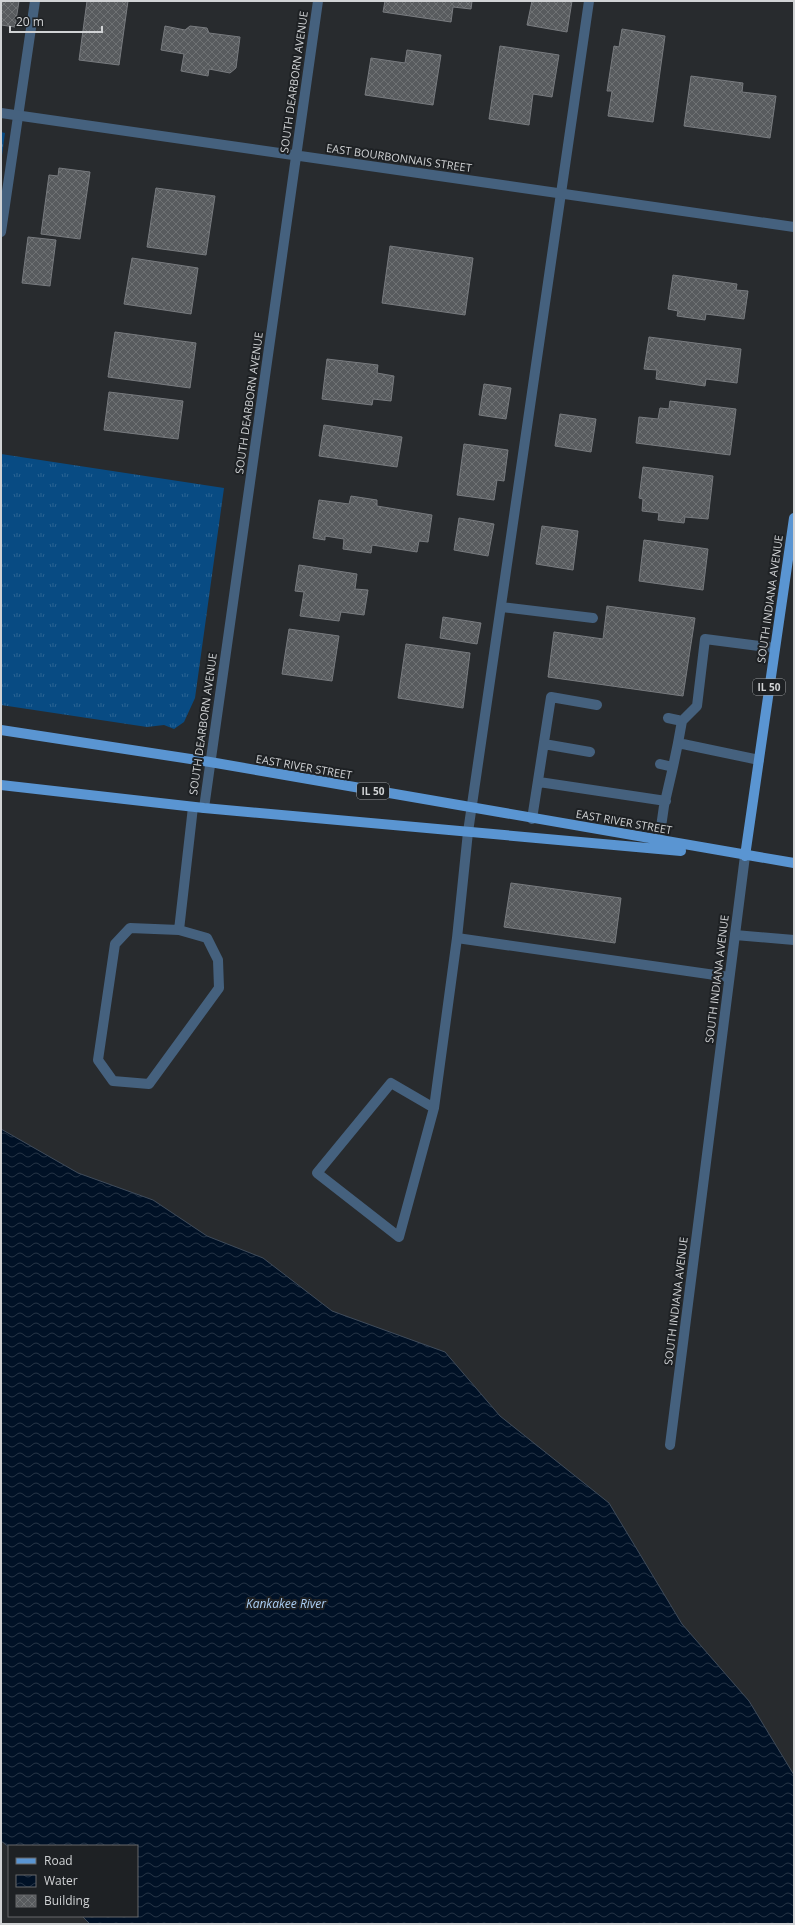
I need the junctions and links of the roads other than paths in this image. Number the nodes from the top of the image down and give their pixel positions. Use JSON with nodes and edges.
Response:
{"nodes":[{"id":1,"x":34,"y":1,"type":"edge"},
{"id":2,"x":318,"y":1,"type":"edge"},
{"id":3,"x":589,"y":1,"type":"edge"},
{"id":4,"x":1,"y":113,"type":"edge"},
{"id":5,"x":18,"y":116,"type":"junction"},
{"id":6,"x":296,"y":156,"type":"junction"},
{"id":7,"x":561,"y":194,"type":"junction"},
{"id":8,"x":794,"y":227,"type":"edge"},
{"id":9,"x":1,"y":232,"type":"edge"},
{"id":10,"x":794,"y":518,"type":"edge"},
{"id":11,"x":501,"y":607,"type":"junction"},
{"id":12,"x":593,"y":618,"type":"dead end"},
{"id":13,"x":775,"y":648,"type":"junction"},
{"id":14,"x":597,"y":705,"type":"dead end"},
{"id":15,"x":668,"y":718,"type":"dead end"},
{"id":16,"x":682,"y":721,"type":"junction"},
{"id":17,"x":1,"y":730,"type":"edge"},
{"id":18,"x":678,"y":743,"type":"junction"},
{"id":19,"x":544,"y":744,"type":"junction"},
{"id":20,"x":590,"y":752,"type":"dead end"},
{"id":21,"x":759,"y":760,"type":"junction"},
{"id":22,"x":210,"y":762,"type":"junction"},
{"id":23,"x":660,"y":764,"type":"dead end"},
{"id":24,"x":673,"y":767,"type":"junction"},
{"id":25,"x":539,"y":782,"type":"junction"},
{"id":26,"x":1,"y":785,"type":"edge"},
{"id":27,"x":666,"y":801,"type":"junction"},
{"id":28,"x":198,"y":808,"type":"junction"},
{"id":29,"x":472,"y":808,"type":"junction"},
{"id":30,"x":532,"y":819,"type":"junction"},
{"id":31,"x":468,"y":832,"type":"junction"},
{"id":32,"x":659,"y":841,"type":"junction"},
{"id":33,"x":745,"y":856,"type":"junction"},
{"id":34,"x":794,"y":863,"type":"edge"},
{"id":35,"x":179,"y":930,"type":"junction"},
{"id":36,"x":735,"y":935,"type":"junction"},
{"id":37,"x":457,"y":938,"type":"junction"},
{"id":38,"x":794,"y":940,"type":"edge"},
{"id":39,"x":729,"y":977,"type":"junction"},
{"id":40,"x":434,"y":1108,"type":"junction"},
{"id":41,"x":670,"y":1445,"type":"dead end"}],
"edges":[{"from":1,"to":5,"type":"street"},
{"from":2,"to":6,"type":"street","name":"SOUTH DEARBORN AVENUE"},
{"from":3,"to":7,"type":"street"},
{"from":4,"to":5,"type":"street","name":"EAST BOURBONNAIS STREET"},
{"from":5,"to":6,"type":"street","name":"EAST BOURBONNAIS STREET"},
{"from":5,"to":9,"type":"street"},
{"from":6,"to":7,"type":"street","name":"EAST BOURBONNAIS STREET"},
{"from":6,"to":22,"type":"street","name":"SOUTH DEARBORN AVENUE"},
{"from":7,"to":8,"type":"street","name":"EAST BOURBONNAIS STREET"},
{"from":7,"to":11,"type":"street"},
{"from":10,"to":13,"type":"main road","name":"SOUTH INDIANA AVENUE","number":"IL 50"},
{"from":11,"to":12,"type":"street"},
{"from":11,"to":29,"type":"street"},
{"from":13,"to":16,"type":"street"},
{"from":13,"to":21,"type":"main road","name":"SOUTH INDIANA AVENUE","number":"IL 50"},
{"from":14,"to":19,"type":"street"},
{"from":15,"to":16,"type":"street"},
{"from":16,"to":18,"type":"street"},
{"from":17,"to":22,"type":"main road","name":"EAST RIVER STREET","number":"IL 50"},
{"from":18,"to":21,"type":"street"},
{"from":18,"to":24,"type":"street"},
{"from":19,"to":20,"type":"street"},
{"from":19,"to":25,"type":"street"},
{"from":21,"to":33,"type":"main road","name":"SOUTH INDIANA AVENUE","number":"IL 50"},
{"from":22,"to":28,"type":"street","name":"SOUTH DEARBORN AVENUE"},
{"from":22,"to":29,"type":"main road","name":"EAST RIVER STREET","number":"IL 50"},
{"from":23,"to":24,"type":"street"},
{"from":24,"to":27,"type":"street"},
{"from":25,"to":27,"type":"street"},
{"from":25,"to":30,"type":"street"},
{"from":26,"to":28,"type":"main road","name":"EAST RIVER STREET"},
{"from":27,"to":32,"type":"street"},
{"from":28,"to":31,"type":"main road","name":"EAST RIVER STREET"},
{"from":28,"to":35,"type":"street","name":"SOUTH DEARBORN AVENUE"},
{"from":29,"to":30,"type":"main road","name":"EAST RIVER STREET","number":"IL 50"},
{"from":29,"to":31,"type":"street"},
{"from":30,"to":32,"type":"main road","name":"EAST RIVER STREET","number":"IL 50"},
{"from":31,"to":33,"type":"main road","name":"EAST RIVER STREET"},
{"from":31,"to":37,"type":"street"},
{"from":32,"to":33,"type":"main road","name":"EAST RIVER STREET","number":"IL 50"},
{"from":33,"to":34,"type":"main road","name":"EAST RIVER STREET","number":"IL 50"},
{"from":33,"to":36,"type":"street","name":"SOUTH INDIANA AVENUE"},
{"from":35,"to":35,"type":"street"},
{"from":36,"to":38,"type":"street"},
{"from":36,"to":39,"type":"street","name":"SOUTH INDIANA AVENUE"},
{"from":37,"to":39,"type":"street"},
{"from":37,"to":40,"type":"street"},
{"from":39,"to":41,"type":"street","name":"SOUTH INDIANA AVENUE"},
{"from":40,"to":40,"type":"street"}]}
